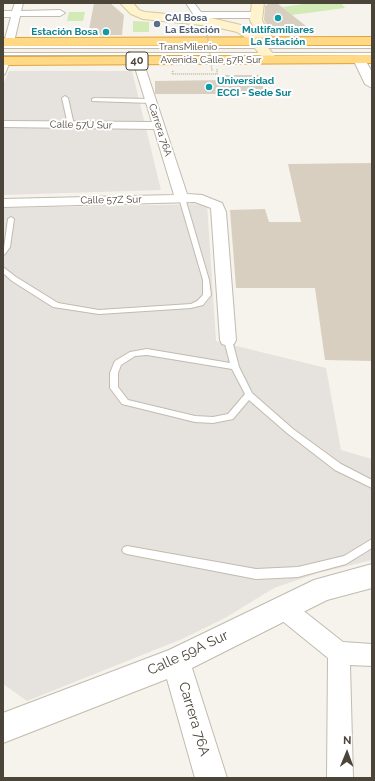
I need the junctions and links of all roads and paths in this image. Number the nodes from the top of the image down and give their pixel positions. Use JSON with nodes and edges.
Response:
{"nodes":[{"id":1,"x":19,"y":3,"type":"edge"},
{"id":2,"x":126,"y":3,"type":"edge"},
{"id":3,"x":190,"y":3,"type":"edge"},
{"id":4,"x":258,"y":3,"type":"edge"},
{"id":5,"x":60,"y":13,"type":"dead end"},
{"id":6,"x":3,"y":14,"type":"edge"},
{"id":7,"x":16,"y":14,"type":"junction"},
{"id":8,"x":256,"y":17,"type":"junction"},
{"id":9,"x":201,"y":22,"type":"junction"},
{"id":10,"x":227,"y":25,"type":"junction"},
{"id":11,"x":372,"y":40,"type":"edge"},
{"id":12,"x":212,"y":41,"type":"junction"},
{"id":13,"x":5,"y":44,"type":"edge"},
{"id":14,"x":372,"y":47,"type":"edge"},
{"id":15,"x":264,"y":48,"type":"junction"},
{"id":16,"x":372,"y":54,"type":"edge"},
{"id":17,"x":5,"y":59,"type":"edge"},
{"id":18,"x":359,"y":59,"type":"junction"},
{"id":19,"x":372,"y":59,"type":"edge"},
{"id":20,"x":138,"y":61,"type":"junction"},
{"id":21,"x":212,"y":71,"type":"dead end"},
{"id":22,"x":3,"y":74,"type":"edge"},
{"id":23,"x":372,"y":84,"type":"edge"},
{"id":24,"x":65,"y":98,"type":"dead end"},
{"id":25,"x":94,"y":100,"type":"dead end"},
{"id":26,"x":151,"y":101,"type":"junction"},
{"id":27,"x":3,"y":124,"type":"edge"},
{"id":28,"x":71,"y":125,"type":"junction"},
{"id":29,"x":159,"y":126,"type":"junction"},
{"id":30,"x":182,"y":198,"type":"junction"},
{"id":31,"x":3,"y":203,"type":"edge"},
{"id":32,"x":11,"y":219,"type":"dead end"},
{"id":33,"x":6,"y":239,"type":"edge"},
{"id":34,"x":3,"y":253,"type":"edge"},
{"id":35,"x":3,"y":269,"type":"edge"},
{"id":36,"x":228,"y":340,"type":"joint"},
{"id":37,"x":235,"y":367,"type":"junction"},
{"id":38,"x":249,"y":395,"type":"junction"},
{"id":39,"x":372,"y":486,"type":"edge"},
{"id":40,"x":372,"y":543,"type":"edge"},
{"id":41,"x":127,"y":550,"type":"dead end"},
{"id":42,"x":372,"y":576,"type":"edge"},
{"id":43,"x":283,"y":608,"type":"junction"},
{"id":44,"x":339,"y":653,"type":"junction"},
{"id":45,"x":372,"y":655,"type":"edge"},
{"id":46,"x":176,"y":661,"type":"junction"},
{"id":47,"x":5,"y":725,"type":"edge"},
{"id":48,"x":211,"y":778,"type":"edge"},
{"id":49,"x":340,"y":778,"type":"edge"}],
"edges":[{"from":1,"to":7,"type":"street"},
{"from":2,"to":9,"type":"main road"},
{"from":3,"to":9,"type":"street"},
{"from":4,"to":8,"type":"main road"},
{"from":5,"to":7,"type":"street"},
{"from":6,"to":7,"type":"street"},
{"from":7,"to":13,"type":"street"},
{"from":8,"to":9,"type":"main road"},
{"from":8,"to":15,"type":"main road"},
{"from":9,"to":10,"type":"main road"},
{"from":9,"to":21,"type":"path","bridge":true},
{"from":10,"to":12,"type":"highway"},
{"from":10,"to":15,"type":"main road"},
{"from":11,"to":15,"type":"highway","name":"Avenida Calle 57R Sur","number":"40"},
{"from":12,"to":13,"type":"highway","name":"Avenida Calle 57R Sur","number":"40"},
{"from":12,"to":15,"type":"highway","name":"Avenida Calle 57R Sur","number":"40"},
{"from":13,"to":15,"type":"lane","name":"TransMilenio"},
{"from":14,"to":15,"type":"lane","name":"TransMilenio"},
{"from":15,"to":16,"type":"lane","name":"TransMilenio"},
{"from":15,"to":17,"type":"lane","name":"TransMilenio"},
{"from":15,"to":18,"type":"highway","name":"Avenida Calle 57R Sur","number":"40"},
{"from":15,"to":20,"type":"highway","name":"Avenida Calle 57R Sur","number":"40"},
{"from":17,"to":20,"type":"highway","name":"Avenida Calle 57R Sur","number":"40"},
{"from":17,"to":22,"type":"lane"},
{"from":18,"to":19,"type":"highway","name":"Avenida Calle 57R Sur","number":"40"},
{"from":18,"to":23,"type":"street"},
{"from":20,"to":26,"type":"street","name":"Carrera 76A"},
{"from":24,"to":28,"type":"lane"},
{"from":25,"to":26,"type":"lane"},
{"from":26,"to":29,"type":"street","name":"Carrera 76A"},
{"from":27,"to":28,"type":"street","name":"Calle 57U Sur"},
{"from":28,"to":29,"type":"street","name":"Calle 57U Sur"},
{"from":29,"to":30,"type":"street","name":"Carrera 76A"},
{"from":30,"to":31,"type":"street","name":"Calle 57Z Sur"},
{"from":30,"to":35,"type":"lane"},
{"from":30,"to":36,"type":"street","name":"Calle 57Z Sur"},
{"from":32,"to":33,"type":"lane"},
{"from":33,"to":34,"type":"lane"},
{"from":36,"to":37,"type":"lane"},
{"from":37,"to":38,"type":"lane"},
{"from":37,"to":38,"type":"lane"},
{"from":38,"to":39,"type":"lane"},
{"from":40,"to":41,"type":"lane"},
{"from":42,"to":43,"type":"street","name":"Calle 59A Sur"},
{"from":43,"to":44,"type":"street"},
{"from":43,"to":46,"type":"street","name":"Calle 59A Sur"},
{"from":44,"to":45,"type":"street"},
{"from":44,"to":49,"type":"street"},
{"from":46,"to":47,"type":"street","name":"Calle 59A Sur"},
{"from":46,"to":48,"type":"street","name":"Carrera 76A"}]}
